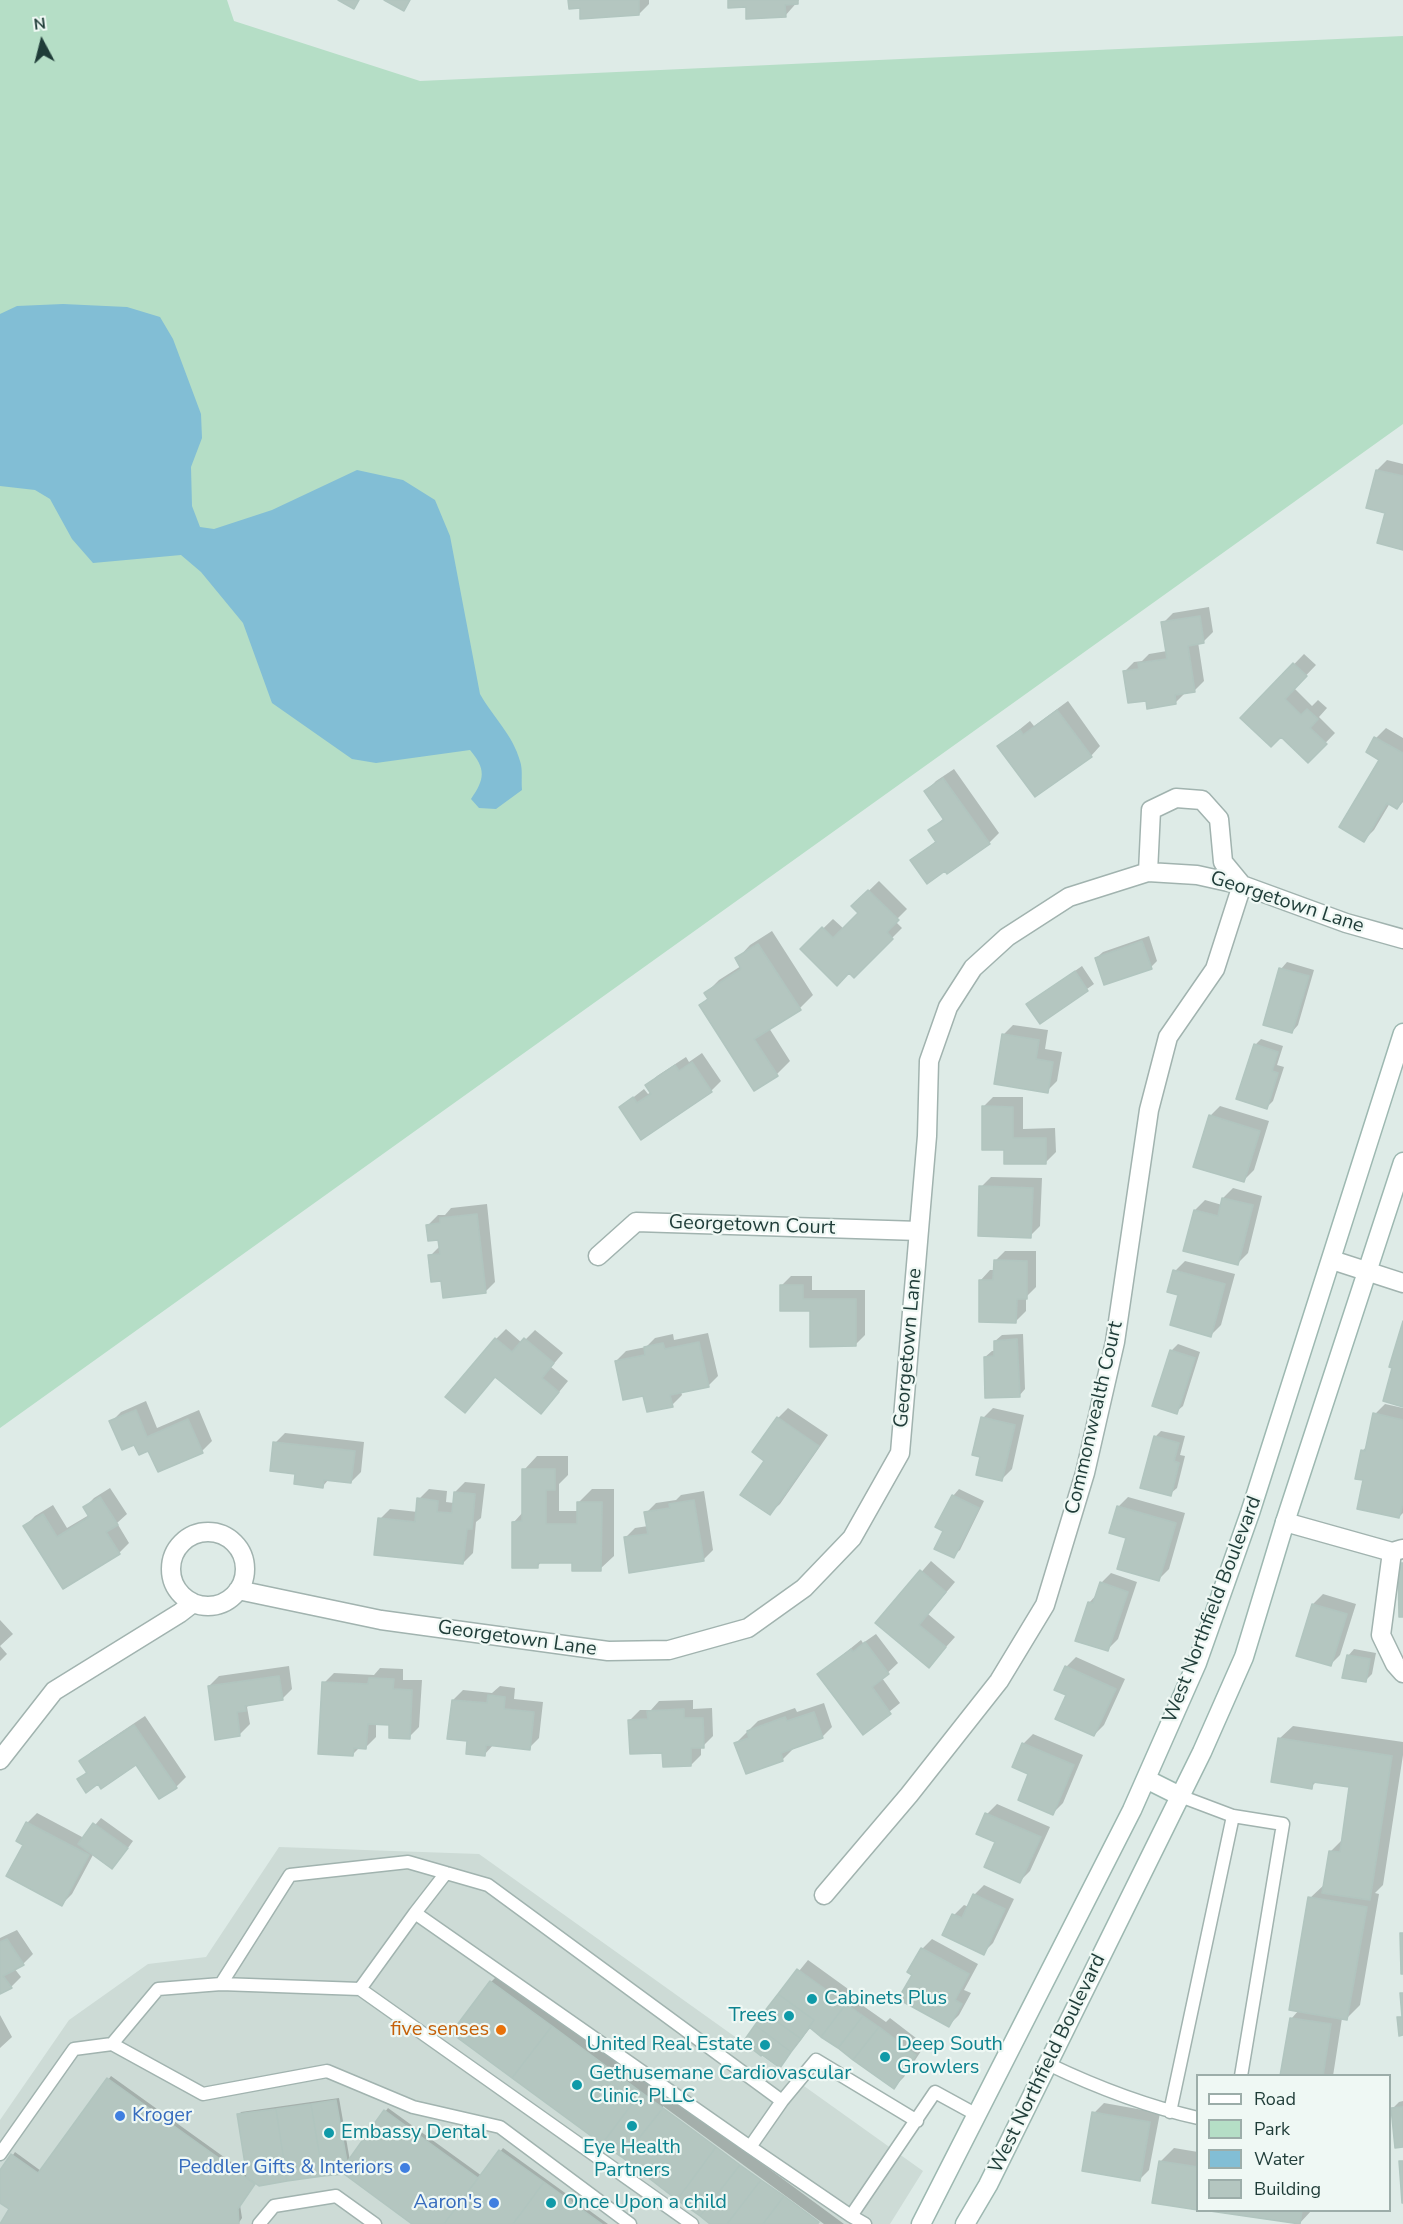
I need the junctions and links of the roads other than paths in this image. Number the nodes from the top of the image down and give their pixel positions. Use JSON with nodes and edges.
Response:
{"nodes":[{"id":1,"x":1148,"y":872,"type":"junction"},
{"id":2,"x":1242,"y":885,"type":"junction"},
{"id":3,"x":1403,"y":939,"type":"edge"},
{"id":4,"x":1403,"y":1033,"type":"edge"},
{"id":5,"x":1403,"y":1162,"type":"edge"},
{"id":6,"x":919,"y":1232,"type":"junction"},
{"id":7,"x":598,"y":1256,"type":"dead end"},
{"id":8,"x":1332,"y":1260,"type":"junction"},
{"id":9,"x":1368,"y":1272,"type":"junction"},
{"id":10,"x":1403,"y":1283,"type":"edge"},
{"id":11,"x":1285,"y":1522,"type":"junction"},
{"id":12,"x":1397,"y":1550,"type":"edge"},
{"id":13,"x":238,"y":1590,"type":"junction"},
{"id":14,"x":194,"y":1602,"type":"junction"},
{"id":15,"x":1403,"y":1673,"type":"edge"},
{"id":16,"x":0,"y":1760,"type":"edge"},
{"id":17,"x":1146,"y":1779,"type":"junction"},
{"id":18,"x":1180,"y":1796,"type":"junction"},
{"id":19,"x":1233,"y":1816,"type":"junction"},
{"id":20,"x":446,"y":1873,"type":"junction"},
{"id":21,"x":824,"y":1895,"type":"dead end"},
{"id":22,"x":415,"y":1913,"type":"junction"},
{"id":23,"x":221,"y":1984,"type":"junction"},
{"id":24,"x":360,"y":1989,"type":"junction"},
{"id":25,"x":112,"y":2044,"type":"junction"},
{"id":26,"x":1048,"y":2064,"type":"junction"},
{"id":27,"x":1240,"y":2074,"type":"edge"},
{"id":28,"x":782,"y":2101,"type":"junction"},
{"id":29,"x":1170,"y":2112,"type":"junction"},
{"id":30,"x":977,"y":2115,"type":"junction"},
{"id":31,"x":1196,"y":2118,"type":"edge"},
{"id":32,"x":917,"y":2121,"type":"junction"},
{"id":33,"x":750,"y":2147,"type":"junction"},
{"id":34,"x":0,"y":2154,"type":"edge"},
{"id":35,"x":851,"y":2216,"type":"junction"},
{"id":36,"x":259,"y":2224,"type":"edge"},
{"id":37,"x":375,"y":2224,"type":"edge"},
{"id":38,"x":630,"y":2224,"type":"edge"},
{"id":39,"x":692,"y":2224,"type":"edge"},
{"id":40,"x":866,"y":2224,"type":"edge"},
{"id":41,"x":921,"y":2224,"type":"edge"},
{"id":42,"x":965,"y":2224,"type":"edge"}],
"edges":[{"from":1,"to":2,"type":"street","name":"Georgetown Lane"},
{"from":1,"to":2,"type":"street"},
{"from":1,"to":6,"type":"street","name":"Georgetown Lane"},
{"from":2,"to":3,"type":"street","name":"Georgetown Lane"},
{"from":2,"to":21,"type":"street","name":"Commonwealth Court"},
{"from":4,"to":8,"type":"street","name":"West Northfield Boulevard"},
{"from":5,"to":9,"type":"street","name":"West Northfield Boulevard"},
{"from":6,"to":7,"type":"street","name":"Georgetown Court"},
{"from":6,"to":13,"type":"street","name":"Georgetown Lane"},
{"from":8,"to":9,"type":"street"},
{"from":8,"to":17,"type":"street","name":"West Northfield Boulevard"},
{"from":9,"to":10,"type":"street"},
{"from":9,"to":11,"type":"street","name":"West Northfield Boulevard"},
{"from":11,"to":12,"type":"street"},
{"from":11,"to":18,"type":"street","name":"West Northfield Boulevard"},
{"from":12,"to":15,"type":"street"},
{"from":13,"to":14,"type":"street"},
{"from":13,"to":14,"type":"street"},
{"from":14,"to":16,"type":"street"},
{"from":17,"to":18,"type":"street"},
{"from":17,"to":30,"type":"street","name":"West Northfield Boulevard"},
{"from":18,"to":19,"type":"lane"},
{"from":18,"to":26,"type":"street","name":"West Northfield Boulevard"},
{"from":19,"to":27,"type":"lane"},
{"from":19,"to":29,"type":"lane"},
{"from":20,"to":22,"type":"lane"},
{"from":20,"to":23,"type":"lane"},
{"from":20,"to":28,"type":"lane"},
{"from":22,"to":24,"type":"lane"},
{"from":22,"to":33,"type":"lane"},
{"from":23,"to":24,"type":"lane"},
{"from":23,"to":25,"type":"lane"},
{"from":24,"to":39,"type":"lane"},
{"from":25,"to":34,"type":"lane"},
{"from":25,"to":38,"type":"lane"},
{"from":26,"to":29,"type":"lane"},
{"from":26,"to":42,"type":"street","name":"West Northfield Boulevard"},
{"from":28,"to":32,"type":"lane"},
{"from":28,"to":33,"type":"lane"},
{"from":29,"to":31,"type":"lane"},
{"from":30,"to":32,"type":"lane"},
{"from":30,"to":41,"type":"street","name":"West Northfield Boulevard"},
{"from":32,"to":35,"type":"lane"},
{"from":33,"to":35,"type":"lane"},
{"from":35,"to":40,"type":"lane"},
{"from":36,"to":37,"type":"lane"}]}
